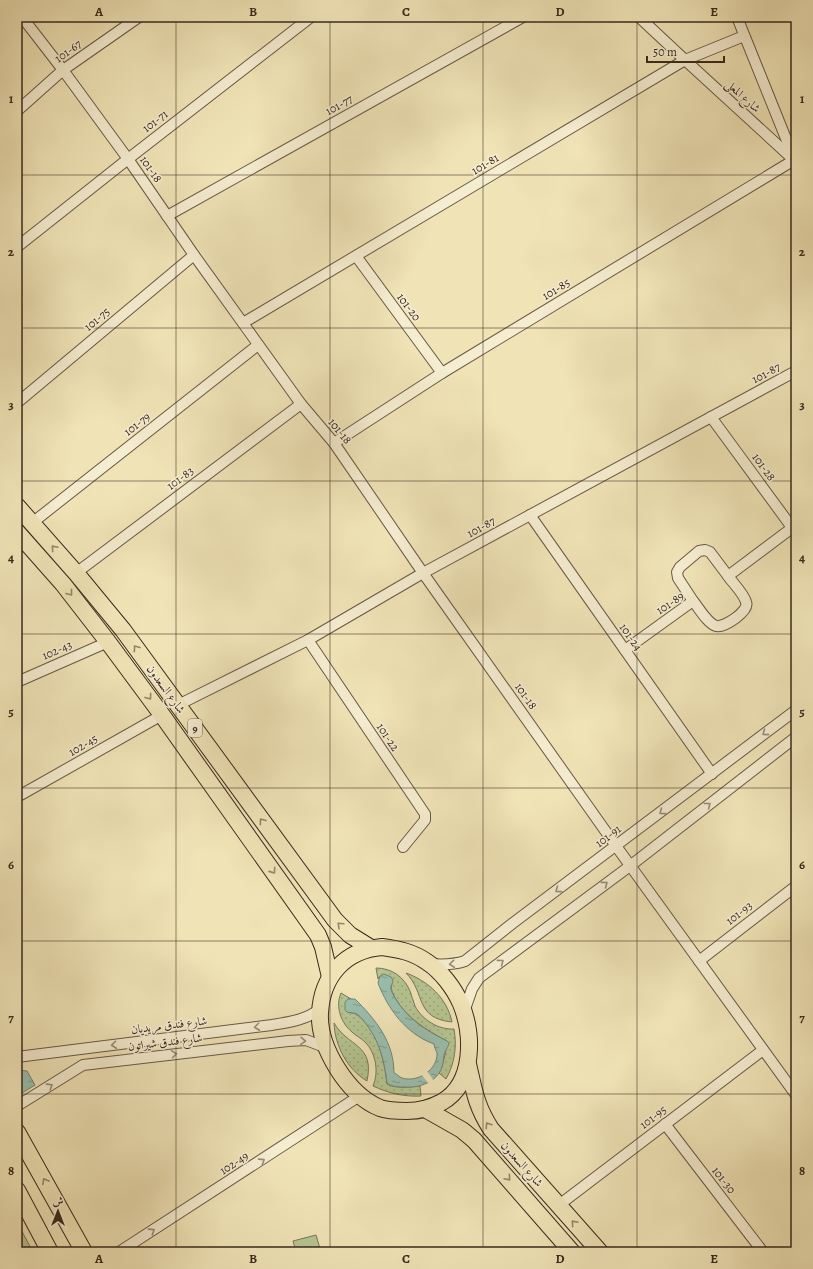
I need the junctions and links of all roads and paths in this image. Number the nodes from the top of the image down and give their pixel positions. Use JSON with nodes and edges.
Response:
{"nodes":[{"id":1,"x":22,"y":17,"type":"edge"},
{"id":2,"x":139,"y":17,"type":"edge"},
{"id":3,"x":310,"y":17,"type":"edge"},
{"id":4,"x":523,"y":17,"type":"edge"},
{"id":5,"x":639,"y":17,"type":"edge"},
{"id":6,"x":737,"y":17,"type":"edge"},
{"id":7,"x":744,"y":36,"type":"junction"},
{"id":8,"x":685,"y":60,"type":"junction"},
{"id":9,"x":63,"y":70,"type":"junction"},
{"id":10,"x":17,"y":111,"type":"edge"},
{"id":11,"x":128,"y":159,"type":"junction"},
{"id":12,"x":795,"y":162,"type":"edge"},
{"id":13,"x":167,"y":216,"type":"junction"},
{"id":14,"x":17,"y":247,"type":"edge"},
{"id":15,"x":194,"y":255,"type":"junction"},
{"id":16,"x":356,"y":256,"type":"junction"},
{"id":17,"x":243,"y":323,"type":"junction"},
{"id":18,"x":258,"y":345,"type":"junction"},
{"id":19,"x":796,"y":371,"type":"edge"},
{"id":20,"x":442,"y":373,"type":"junction"},
{"id":21,"x":17,"y":403,"type":"edge"},
{"id":22,"x":301,"y":404,"type":"junction"},
{"id":23,"x":711,"y":417,"type":"junction"},
{"id":24,"x":334,"y":443,"type":"junction"},
{"id":25,"x":17,"y":506,"type":"edge"},
{"id":26,"x":530,"y":515,"type":"junction"},
{"id":27,"x":32,"y":523,"type":"junction"},
{"id":28,"x":794,"y":531,"type":"edge"},
{"id":29,"x":19,"y":538,"type":"edge"},
{"id":30,"x":76,"y":573,"type":"junction"},
{"id":31,"x":423,"y":573,"type":"junction"},
{"id":32,"x":728,"y":576,"type":"junction"},
{"id":33,"x":693,"y":601,"type":"junction"},
{"id":34,"x":308,"y":640,"type":"junction"},
{"id":35,"x":108,"y":642,"type":"junction"},
{"id":36,"x":625,"y":650,"type":"junction"},
{"id":37,"x":17,"y":682,"type":"edge"},
{"id":38,"x":178,"y":705,"type":"junction"},
{"id":39,"x":796,"y":710,"type":"edge"},
{"id":40,"x":162,"y":715,"type":"junction"},
{"id":41,"x":796,"y":737,"type":"edge"},
{"id":42,"x":712,"y":774,"type":"junction"},
{"id":43,"x":17,"y":797,"type":"edge"},
{"id":44,"x":616,"y":846,"type":"junction"},
{"id":45,"x":403,"y":847,"type":"dead end"},
{"id":46,"x":630,"y":866,"type":"junction"},
{"id":47,"x":796,"y":886,"type":"edge"},
{"id":48,"x":371,"y":948,"type":"junction"},
{"id":49,"x":699,"y":961,"type":"junction"},
{"id":50,"x":430,"y":964,"type":"junction"},
{"id":51,"x":330,"y":977,"type":"junction"},
{"id":52,"x":320,"y":1009,"type":"junction"},
{"id":53,"x":464,"y":1014,"type":"junction"},
{"id":54,"x":232,"y":1030,"type":"junction"},
{"id":55,"x":235,"y":1047,"type":"junction"},
{"id":56,"x":327,"y":1048,"type":"junction"},
{"id":57,"x":80,"y":1050,"type":"junction"},
{"id":58,"x":763,"y":1050,"type":"junction"},
{"id":59,"x":17,"y":1057,"type":"edge"},
{"id":60,"x":468,"y":1064,"type":"junction"},
{"id":61,"x":83,"y":1065,"type":"junction"},
{"id":62,"x":796,"y":1095,"type":"edge"},
{"id":63,"x":361,"y":1096,"type":"junction"},
{"id":64,"x":17,"y":1106,"type":"edge"},
{"id":65,"x":426,"y":1109,"type":"junction"},
{"id":66,"x":665,"y":1124,"type":"junction"},
{"id":67,"x":17,"y":1132,"type":"edge"},
{"id":68,"x":17,"y":1190,"type":"edge"},
{"id":69,"x":559,"y":1205,"type":"junction"},
{"id":70,"x":50,"y":1252,"type":"edge"},
{"id":71,"x":84,"y":1252,"type":"edge"},
{"id":72,"x":119,"y":1252,"type":"edge"},
{"id":73,"x":572,"y":1252,"type":"edge"},
{"id":74,"x":600,"y":1252,"type":"edge"},
{"id":75,"x":763,"y":1252,"type":"edge"}],
"edges":[{"from":1,"to":9,"type":"street","name":"101-18"},
{"from":2,"to":9,"type":"street","name":"101-67"},
{"from":3,"to":11,"type":"street","name":"101-71"},
{"from":4,"to":13,"type":"street","name":"101-77"},
{"from":5,"to":8,"type":"street","name":"شارع المعلى"},
{"from":6,"to":7,"type":"street"},
{"from":7,"to":8,"type":"street","name":"101-81"},
{"from":7,"to":12,"type":"street"},
{"from":8,"to":12,"type":"street","name":"شارع المعلى"},
{"from":8,"to":16,"type":"street","name":"101-81"},
{"from":9,"to":10,"type":"street","name":"101-67"},
{"from":9,"to":11,"type":"street","name":"101-18"},
{"from":11,"to":13,"type":"street","name":"101-18"},
{"from":11,"to":14,"type":"street","name":"101-71"},
{"from":12,"to":20,"type":"street","name":"101-85"},
{"from":13,"to":15,"type":"street","name":"101-18"},
{"from":15,"to":17,"type":"street","name":"101-18"},
{"from":15,"to":21,"type":"street","name":"101-75"},
{"from":16,"to":17,"type":"street","name":"101-81"},
{"from":16,"to":20,"type":"street","name":"101-20"},
{"from":17,"to":18,"type":"street","name":"101-18"},
{"from":18,"to":22,"type":"street","name":"101-18"},
{"from":18,"to":27,"type":"street","name":"101-79"},
{"from":19,"to":23,"type":"street","name":"101-87"},
{"from":20,"to":24,"type":"street","name":"101-85"},
{"from":22,"to":24,"type":"street","name":"101-18"},
{"from":22,"to":30,"type":"street","name":"101-83"},
{"from":23,"to":26,"type":"street","name":"101-87"},
{"from":23,"to":28,"type":"street","name":"101-28"},
{"from":24,"to":31,"type":"street","name":"101-18"},
{"from":25,"to":27,"type":"main road","name":"شارع السعدون","number":"9"},
{"from":26,"to":31,"type":"street","name":"101-87"},
{"from":26,"to":36,"type":"street","name":"101-24"},
{"from":30,"to":27,"type":"main road","name":"شارع السعدون","number":"9","one_way":true},
{"from":28,"to":32,"type":"street"},
{"from":29,"to":35,"type":"main road","name":"شارع السعدون","number":"9","one_way":true},
{"from":38,"to":30,"type":"main road","name":"شارع السعدون","number":"9","one_way":true},
{"from":31,"to":34,"type":"street","name":"101-87"},
{"from":31,"to":44,"type":"street","name":"101-18"},
{"from":32,"to":33,"type":"street"},
{"from":32,"to":33,"type":"street","name":"101-89"},
{"from":33,"to":36,"type":"street","name":"101-89"},
{"from":34,"to":38,"type":"street","name":"101-87"},
{"from":34,"to":45,"type":"street","name":"101-22"},
{"from":35,"to":37,"type":"street","name":"102-43"},
{"from":35,"to":40,"type":"main road","name":"شارع السعدون","number":"9","one_way":true},
{"from":36,"to":42,"type":"street","name":"101-24"},
{"from":48,"to":38,"type":"main road","name":"شارع السعدون","number":"9","one_way":true},
{"from":39,"to":42,"type":"street","name":"101-91","one_way":true},
{"from":40,"to":43,"type":"street","name":"102-45"},
{"from":40,"to":51,"type":"main road","name":"شارع السعدون","number":"9","one_way":true},
{"from":46,"to":41,"type":"street","one_way":true},
{"from":42,"to":44,"type":"street","name":"101-91","one_way":true},
{"from":44,"to":46,"type":"street","name":"101-18"},
{"from":44,"to":50,"type":"street","name":"101-91","one_way":true},
{"from":46,"to":49,"type":"street","name":"101-18"},
{"from":53,"to":46,"type":"street","one_way":true},
{"from":47,"to":49,"type":"street","name":"101-93"},
{"from":48,"to":50,"type":"main road"},
{"from":48,"to":51,"type":"main road"},
{"from":49,"to":58,"type":"street","name":"101-18"},
{"from":50,"to":53,"type":"main road"},
{"from":51,"to":52,"type":"main road"},
{"from":52,"to":54,"type":"street","name":"شارع فندق مريديان","one_way":true},
{"from":52,"to":56,"type":"main road"},
{"from":53,"to":60,"type":"main road"},
{"from":54,"to":55,"type":"street"},
{"from":54,"to":57,"type":"street","name":"شارع فندق مريديان","one_way":true},
{"from":55,"to":56,"type":"street","name":"شارع فندق شيراتون","one_way":true},
{"from":61,"to":55,"type":"street","name":"شارع فندق شيراتون","one_way":true},
{"from":56,"to":63,"type":"main road"},
{"from":57,"to":59,"type":"street","name":"شارع فندق مريديان"},
{"from":57,"to":61,"type":"street"},
{"from":58,"to":62,"type":"street","name":"101-18"},
{"from":58,"to":66,"type":"street","name":"101-95"},
{"from":60,"to":65,"type":"main road"},
{"from":69,"to":60,"type":"main road","name":"شارع السعدون","one_way":true},
{"from":64,"to":61,"type":"street","name":"شارع فندق شيراتون","one_way":true},
{"from":63,"to":65,"type":"main road"},
{"from":72,"to":63,"type":"street","name":"102-49","one_way":true},
{"from":65,"to":73,"type":"main road","name":"شارع السعدون","one_way":true},
{"from":66,"to":69,"type":"street","name":"101-95"},
{"from":66,"to":75,"type":"street","name":"101-30"},
{"from":71,"to":67,"type":"main road","one_way":true},
{"from":68,"to":70,"type":"main road"},
{"from":74,"to":69,"type":"main road","name":"شارع السعدون","one_way":true}]}
